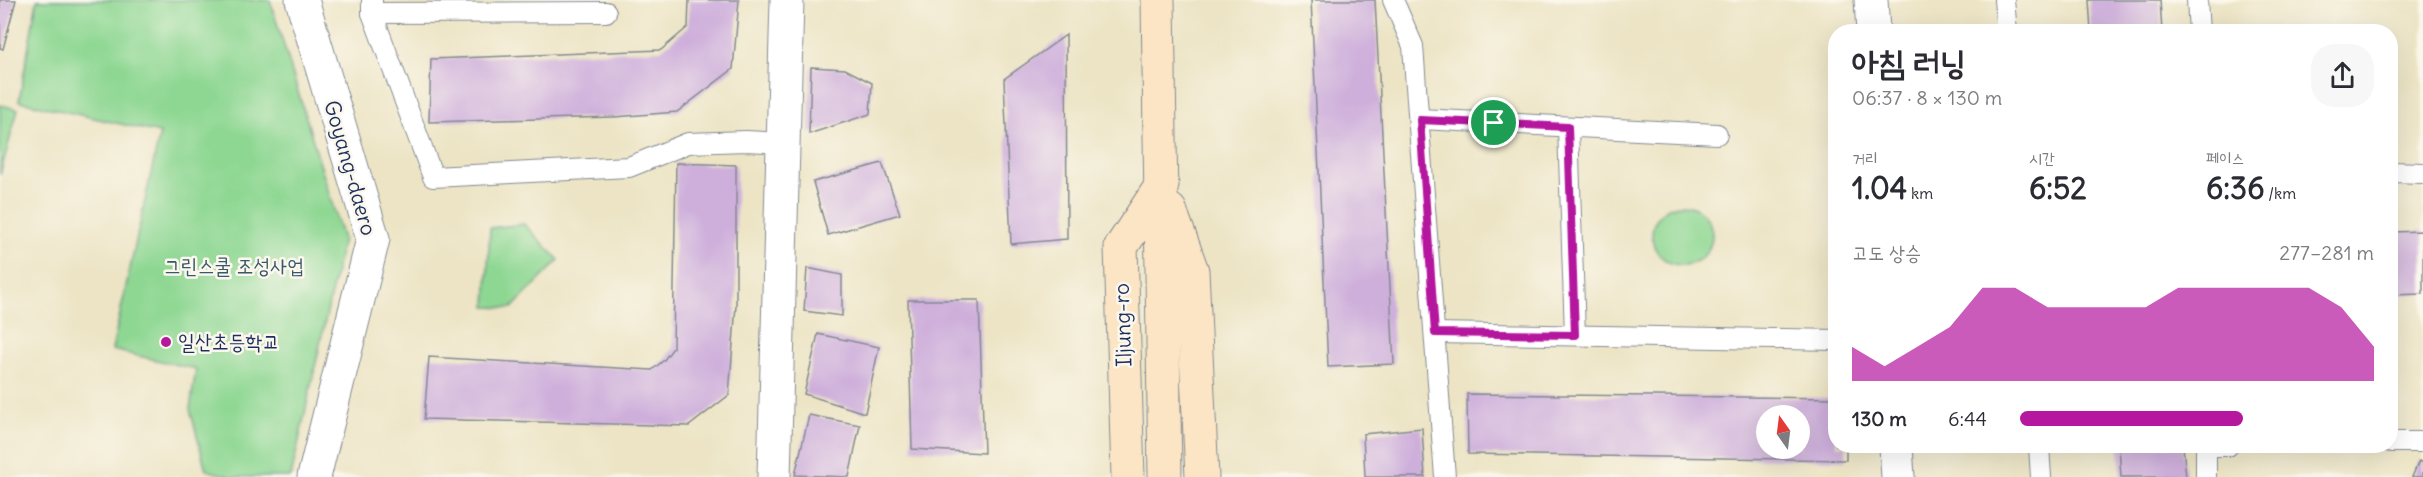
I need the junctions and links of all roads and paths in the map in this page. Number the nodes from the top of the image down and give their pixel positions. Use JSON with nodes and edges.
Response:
{"nodes":[{"id":1,"x":302,"y":0,"type":"edge"},
{"id":2,"x":787,"y":0,"type":"edge"},
{"id":3,"x":1158,"y":0,"type":"edge"},
{"id":4,"x":1393,"y":0,"type":"edge"},
{"id":5,"x":1871,"y":0,"type":"edge"},
{"id":6,"x":2004,"y":0,"type":"edge"},
{"id":7,"x":2197,"y":0,"type":"edge"},
{"id":8,"x":372,"y":7,"type":"edge"},
{"id":9,"x":606,"y":12,"type":"dead end"},
{"id":10,"x":1872,"y":24,"type":"edge"},
{"id":11,"x":2006,"y":24,"type":"edge"},
{"id":12,"x":2198,"y":24,"type":"edge"},
{"id":13,"x":1420,"y":120,"type":"junction"},
{"id":14,"x":1568,"y":127,"type":"junction"},
{"id":15,"x":1717,"y":134,"type":"dead end"},
{"id":16,"x":783,"y":143,"type":"junction"},
{"id":17,"x":2398,"y":172,"type":"edge"},
{"id":18,"x":2423,"y":173,"type":"edge"},
{"id":19,"x":1162,"y":185,"type":"junction"},
{"id":20,"x":1435,"y":333,"type":"junction"},
{"id":21,"x":1575,"y":335,"type":"junction"},
{"id":22,"x":1828,"y":340,"type":"edge"},
{"id":23,"x":2398,"y":442,"type":"edge"},
{"id":24,"x":2423,"y":442,"type":"edge"},
{"id":25,"x":1896,"y":453,"type":"edge"},
{"id":26,"x":2039,"y":453,"type":"edge"},
{"id":27,"x":2206,"y":453,"type":"edge"},
{"id":28,"x":314,"y":477,"type":"edge"},
{"id":29,"x":774,"y":477,"type":"edge"},
{"id":30,"x":1128,"y":477,"type":"edge"},
{"id":31,"x":1164,"y":477,"type":"edge"},
{"id":32,"x":1202,"y":477,"type":"edge"},
{"id":33,"x":1445,"y":477,"type":"edge"},
{"id":34,"x":1898,"y":477,"type":"edge"},
{"id":35,"x":2041,"y":477,"type":"edge"},
{"id":36,"x":2206,"y":477,"type":"edge"}],
"edges":[{"from":1,"to":28,"type":"street","name":"Goyang-daero"},
{"from":2,"to":16,"type":"street"},
{"from":3,"to":19,"type":"street","name":"Iljung-ro"},
{"from":4,"to":13,"type":"lane"},
{"from":5,"to":10,"type":"street"},
{"from":6,"to":11,"type":"lane"},
{"from":7,"to":12,"type":"lane"},
{"from":8,"to":9,"type":"lane"},
{"from":8,"to":16,"type":"lane"},
{"from":13,"to":14,"type":"lane"},
{"from":13,"to":20,"type":"lane"},
{"from":14,"to":15,"type":"lane"},
{"from":14,"to":21,"type":"lane"},
{"from":16,"to":29,"type":"street"},
{"from":17,"to":18,"type":"lane"},
{"from":19,"to":30,"type":"street","name":"Iljung-ro"},
{"from":19,"to":31,"type":"street","name":"Iljung-ro"},
{"from":19,"to":32,"type":"street","name":"Iljung-ro"},
{"from":20,"to":21,"type":"lane"},
{"from":20,"to":33,"type":"lane"},
{"from":21,"to":22,"type":"lane"},
{"from":23,"to":24,"type":"lane"},
{"from":25,"to":34,"type":"street"},
{"from":26,"to":35,"type":"lane"},
{"from":27,"to":36,"type":"lane"}]}
